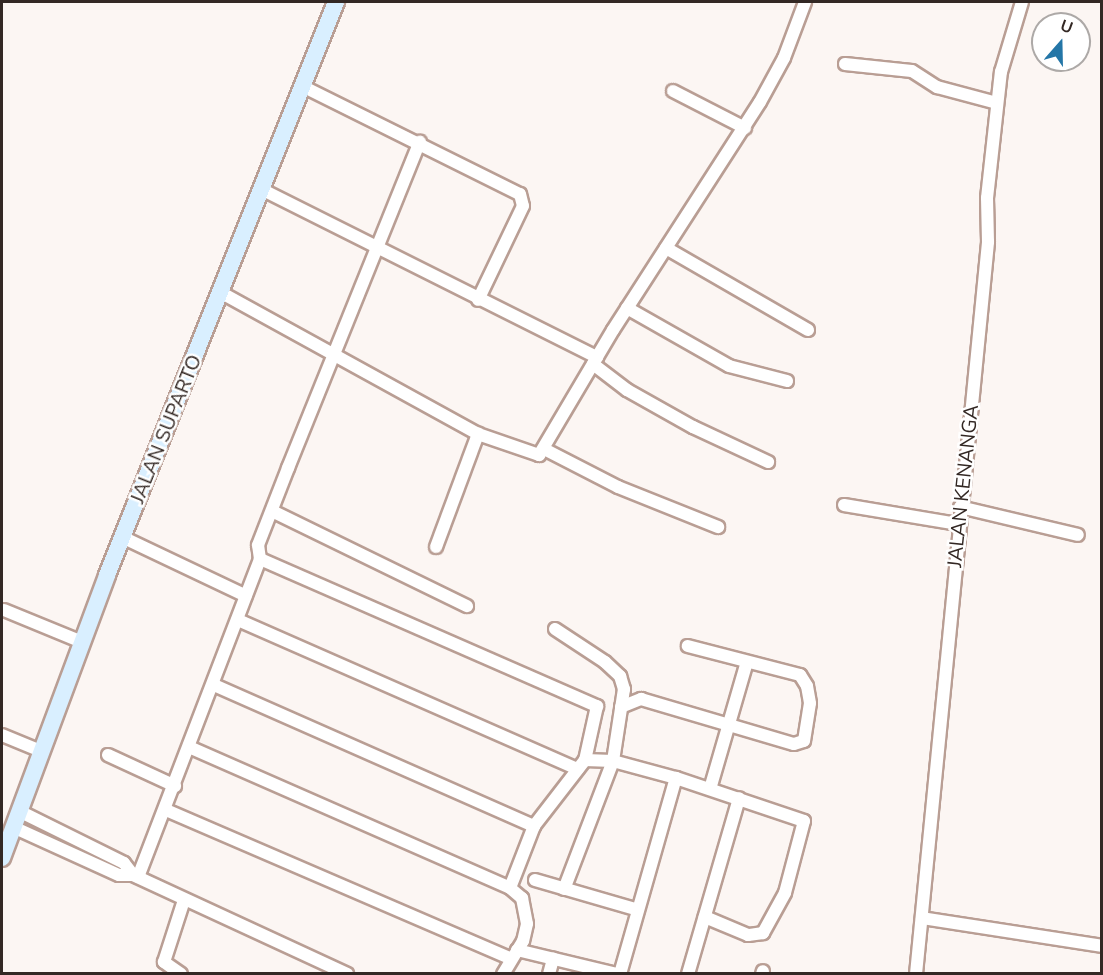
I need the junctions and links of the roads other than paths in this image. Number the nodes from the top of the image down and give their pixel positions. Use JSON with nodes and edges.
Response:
{"nodes":[{"id":1,"x":336,"y":2,"type":"edge"},
{"id":2,"x":805,"y":2,"type":"edge"},
{"id":3,"x":1022,"y":2,"type":"edge"},
{"id":4,"x":845,"y":63,"type":"dead end"},
{"id":5,"x":302,"y":86,"type":"junction"},
{"id":6,"x":673,"y":91,"type":"dead end"},
{"id":7,"x":997,"y":103,"type":"junction"},
{"id":8,"x":745,"y":128,"type":"junction"},
{"id":9,"x":420,"y":142,"type":"junction"},
{"id":10,"x":261,"y":189,"type":"junction"},
{"id":11,"x":376,"y":246,"type":"junction"},
{"id":12,"x":666,"y":248,"type":"junction"},
{"id":13,"x":220,"y":292,"type":"junction"},
{"id":14,"x":478,"y":300,"type":"junction"},
{"id":15,"x":627,"y":308,"type":"junction"},
{"id":16,"x":808,"y":330,"type":"dead end"},
{"id":17,"x":334,"y":358,"type":"junction"},
{"id":18,"x":595,"y":360,"type":"junction"},
{"id":19,"x":787,"y":381,"type":"dead end"},
{"id":20,"x":478,"y":434,"type":"junction"},
{"id":21,"x":546,"y":450,"type":"junction"},
{"id":22,"x":768,"y":462,"type":"dead end"},
{"id":23,"x":844,"y":506,"type":"dead end"},
{"id":24,"x":960,"y":507,"type":"junction"},
{"id":25,"x":272,"y":511,"type":"junction"},
{"id":26,"x":958,"y":524,"type":"junction"},
{"id":27,"x":718,"y":527,"type":"dead end"},
{"id":28,"x":1078,"y":535,"type":"dead end"},
{"id":29,"x":122,"y":537,"type":"junction"},
{"id":30,"x":436,"y":547,"type":"dead end"},
{"id":31,"x":260,"y":559,"type":"junction"},
{"id":32,"x":246,"y":596,"type":"junction"},
{"id":33,"x":467,"y":606,"type":"dead end"},
{"id":34,"x":4,"y":610,"type":"dead end"},
{"id":35,"x":238,"y":620,"type":"junction"},
{"id":36,"x":555,"y":629,"type":"dead end"},
{"id":37,"x":82,"y":642,"type":"junction"},
{"id":38,"x":688,"y":646,"type":"dead end"},
{"id":39,"x":747,"y":662,"type":"junction"},
{"id":40,"x":214,"y":685,"type":"junction"},
{"id":41,"x":621,"y":707,"type":"junction"},
{"id":42,"x":730,"y":724,"type":"junction"},
{"id":43,"x":2,"y":735,"type":"edge"},
{"id":44,"x":189,"y":747,"type":"junction"},
{"id":45,"x":41,"y":751,"type":"junction"},
{"id":46,"x":108,"y":755,"type":"dead end"},
{"id":47,"x":613,"y":761,"type":"junction"},
{"id":48,"x":582,"y":765,"type":"junction"},
{"id":49,"x":676,"y":778,"type":"junction"},
{"id":50,"x":175,"y":786,"type":"junction"},
{"id":51,"x":710,"y":789,"type":"junction"},
{"id":52,"x":739,"y":798,"type":"junction"},
{"id":53,"x":166,"y":810,"type":"junction"},
{"id":54,"x":16,"y":819,"type":"junction"},
{"id":55,"x":534,"y":826,"type":"junction"},
{"id":56,"x":2,"y":858,"type":"edge"},
{"id":57,"x":135,"y":876,"type":"junction"},
{"id":58,"x":535,"y":880,"type":"dead end"},
{"id":59,"x":510,"y":888,"type":"junction"},
{"id":60,"x":564,"y":889,"type":"junction"},
{"id":61,"x":184,"y":900,"type":"junction"},
{"id":62,"x":638,"y":910,"type":"junction"},
{"id":63,"x":705,"y":917,"type":"junction"},
{"id":64,"x":922,"y":918,"type":"junction"},
{"id":65,"x":1101,"y":946,"type":"edge"},
{"id":66,"x":513,"y":954,"type":"junction"},
{"id":67,"x":553,"y":959,"type":"junction"},
{"id":68,"x":181,"y":974,"type":"edge"},
{"id":69,"x":347,"y":974,"type":"edge"},
{"id":70,"x":503,"y":974,"type":"edge"},
{"id":71,"x":549,"y":974,"type":"edge"},
{"id":72,"x":618,"y":974,"type":"edge"},
{"id":73,"x":688,"y":974,"type":"edge"},
{"id":74,"x":916,"y":974,"type":"edge"}],
"edges":[{"from":1,"to":5,"type":"street","name":"JALAN SUPARTO"},
{"from":2,"to":8,"type":"street"},
{"from":3,"to":7,"type":"street","name":"JALAN KENANGA"},
{"from":4,"to":7,"type":"street"},
{"from":5,"to":9,"type":"street"},
{"from":5,"to":10,"type":"street","name":"JALAN SUPARTO"},
{"from":6,"to":8,"type":"street"},
{"from":7,"to":24,"type":"street","name":"JALAN KENANGA"},
{"from":8,"to":12,"type":"street"},
{"from":9,"to":11,"type":"street"},
{"from":9,"to":14,"type":"street"},
{"from":10,"to":11,"type":"street"},
{"from":10,"to":13,"type":"street","name":"JALAN SUPARTO"},
{"from":11,"to":14,"type":"street"},
{"from":11,"to":17,"type":"street"},
{"from":12,"to":15,"type":"street"},
{"from":12,"to":16,"type":"street"},
{"from":13,"to":17,"type":"street"},
{"from":13,"to":29,"type":"street","name":"JALAN SUPARTO"},
{"from":14,"to":18,"type":"street"},
{"from":15,"to":18,"type":"street"},
{"from":15,"to":19,"type":"street"},
{"from":17,"to":20,"type":"street"},
{"from":17,"to":25,"type":"street"},
{"from":18,"to":21,"type":"street"},
{"from":18,"to":22,"type":"street"},
{"from":20,"to":21,"type":"street"},
{"from":20,"to":30,"type":"street"},
{"from":21,"to":27,"type":"street"},
{"from":23,"to":26,"type":"street"},
{"from":24,"to":26,"type":"street","name":"JALAN KENANGA"},
{"from":24,"to":28,"type":"street"},
{"from":25,"to":31,"type":"street"},
{"from":25,"to":33,"type":"street"},
{"from":26,"to":64,"type":"street","name":"JALAN KENANGA"},
{"from":29,"to":32,"type":"street"},
{"from":29,"to":37,"type":"street","name":"JALAN SUPARTO"},
{"from":31,"to":32,"type":"street"},
{"from":31,"to":48,"type":"street"},
{"from":32,"to":35,"type":"street"},
{"from":34,"to":37,"type":"street"},
{"from":35,"to":40,"type":"street"},
{"from":35,"to":48,"type":"street"},
{"from":36,"to":41,"type":"street"},
{"from":37,"to":45,"type":"street","name":"JALAN SUPARTO"},
{"from":38,"to":39,"type":"street"},
{"from":39,"to":42,"type":"street"},
{"from":39,"to":42,"type":"street"},
{"from":40,"to":44,"type":"street"},
{"from":40,"to":55,"type":"street"},
{"from":41,"to":42,"type":"street"},
{"from":41,"to":47,"type":"street"},
{"from":42,"to":51,"type":"street"},
{"from":43,"to":45,"type":"street"},
{"from":44,"to":50,"type":"street"},
{"from":44,"to":59,"type":"street"},
{"from":45,"to":54,"type":"street","name":"JALAN SUPARTO"},
{"from":46,"to":50,"type":"street"},
{"from":47,"to":48,"type":"street"},
{"from":47,"to":49,"type":"street"},
{"from":47,"to":60,"type":"street"},
{"from":48,"to":55,"type":"street"},
{"from":49,"to":51,"type":"street"},
{"from":49,"to":62,"type":"street"},
{"from":50,"to":53,"type":"street"},
{"from":51,"to":52,"type":"street"},
{"from":52,"to":63,"type":"street"},
{"from":52,"to":63,"type":"street"},
{"from":53,"to":57,"type":"street"},
{"from":53,"to":66,"type":"street"},
{"from":54,"to":56,"type":"street","name":"JALAN SUPARTO"},
{"from":54,"to":57,"type":"street"},
{"from":55,"to":59,"type":"street"},
{"from":57,"to":61,"type":"street"},
{"from":58,"to":60,"type":"street"},
{"from":59,"to":66,"type":"street"},
{"from":60,"to":62,"type":"street"},
{"from":61,"to":68,"type":"street"},
{"from":61,"to":69,"type":"street"},
{"from":62,"to":72,"type":"street"},
{"from":63,"to":73,"type":"street"},
{"from":64,"to":65,"type":"street"},
{"from":64,"to":74,"type":"street","name":"JALAN KENANGA"},
{"from":66,"to":67,"type":"street"},
{"from":66,"to":70,"type":"street"},
{"from":67,"to":71,"type":"street"},
{"from":67,"to":72,"type":"street"}]}
